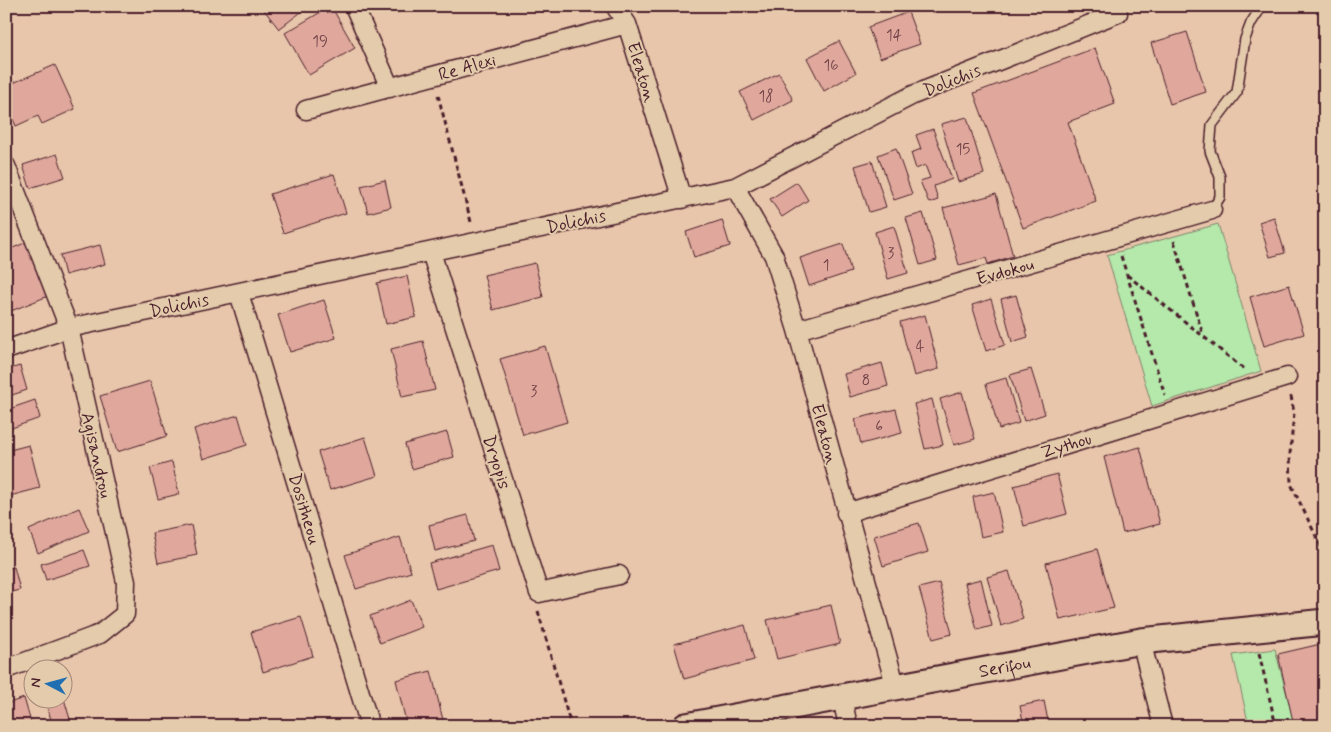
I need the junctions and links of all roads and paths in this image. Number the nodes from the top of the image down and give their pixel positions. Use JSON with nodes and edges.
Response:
{"nodes":[{"id":1,"x":354,"y":6,"type":"edge"},
{"id":2,"x":614,"y":6,"type":"edge"},
{"id":3,"x":1262,"y":6,"type":"edge"},
{"id":4,"x":1118,"y":13,"type":"dead end"},
{"id":5,"x":627,"y":24,"type":"junction"},
{"id":6,"x":433,"y":77,"type":"junction"},
{"id":7,"x":390,"y":88,"type":"junction"},
{"id":8,"x":306,"y":110,"type":"dead end"},
{"id":9,"x":6,"y":166,"type":"edge"},
{"id":10,"x":735,"y":187,"type":"junction"},
{"id":11,"x":682,"y":199,"type":"junction"},
{"id":12,"x":1212,"y":210,"type":"joint"},
{"id":13,"x":1169,"y":223,"type":"junction"},
{"id":14,"x":1116,"y":238,"type":"junction"},
{"id":15,"x":477,"y":242,"type":"junction"},
{"id":16,"x":431,"y":252,"type":"junction"},
{"id":17,"x":1127,"y":275,"type":"junction"},
{"id":18,"x":239,"y":292,"type":"junction"},
{"id":19,"x":69,"y":328,"type":"junction"},
{"id":20,"x":797,"y":330,"type":"junction"},
{"id":21,"x":1203,"y":336,"type":"junction"},
{"id":22,"x":6,"y":350,"type":"edge"},
{"id":23,"x":1287,"y":377,"type":"joint"},
{"id":24,"x":1263,"y":384,"type":"junction"},
{"id":25,"x":1171,"y":413,"type":"junction"},
{"id":26,"x":846,"y":513,"type":"junction"},
{"id":27,"x":1325,"y":555,"type":"edge"},
{"id":28,"x":619,"y":575,"type":"dead end"},
{"id":29,"x":539,"y":593,"type":"junction"},
{"id":30,"x":1325,"y":622,"type":"edge"},
{"id":31,"x":1253,"y":630,"type":"junction"},
{"id":32,"x":1141,"y":640,"type":"junction"},
{"id":33,"x":6,"y":669,"type":"edge"},
{"id":34,"x":896,"y":688,"type":"junction"},
{"id":35,"x":842,"y":698,"type":"junction"},
{"id":36,"x":370,"y":726,"type":"edge"},
{"id":37,"x":571,"y":726,"type":"edge"},
{"id":38,"x":686,"y":726,"type":"edge"},
{"id":39,"x":848,"y":726,"type":"edge"},
{"id":40,"x":1163,"y":726,"type":"edge"},
{"id":41,"x":1276,"y":726,"type":"edge"}],
"edges":[{"from":1,"to":7,"type":"street"},
{"from":2,"to":5,"type":"street","name":"Eleaton"},
{"from":3,"to":12,"type":"lane"},
{"from":4,"to":10,"type":"street","name":"Dolichis"},
{"from":5,"to":6,"type":"street","name":"Re Alexi"},
{"from":5,"to":11,"type":"street","name":"Eleaton"},
{"from":6,"to":7,"type":"street","name":"Re Alexi"},
{"from":6,"to":15,"type":"path"},
{"from":7,"to":8,"type":"street","name":"Re Alexi"},
{"from":9,"to":19,"type":"street","name":"Agisandrou"},
{"from":10,"to":11,"type":"street","name":"Dolichis"},
{"from":10,"to":20,"type":"street","name":"Eleaton"},
{"from":11,"to":15,"type":"street","name":"Dolichis"},
{"from":12,"to":13,"type":"street","name":"Evdokou"},
{"from":13,"to":14,"type":"street","name":"Evdokou"},
{"from":13,"to":21,"type":"path"},
{"from":14,"to":17,"type":"path"},
{"from":14,"to":20,"type":"street","name":"Evdokou"},
{"from":15,"to":16,"type":"street","name":"Dolichis"},
{"from":16,"to":18,"type":"street","name":"Dolichis"},
{"from":16,"to":29,"type":"street","name":"Dryopis"},
{"from":17,"to":21,"type":"path"},
{"from":17,"to":25,"type":"path"},
{"from":18,"to":19,"type":"street","name":"Dolichis"},
{"from":18,"to":36,"type":"street","name":"Dositheou"},
{"from":19,"to":22,"type":"street","name":"Dolichis"},
{"from":19,"to":33,"type":"street","name":"Agisandrou"},
{"from":20,"to":26,"type":"street","name":"Eleaton"},
{"from":21,"to":24,"type":"path"},
{"from":23,"to":24,"type":"street","name":"Zythou"},
{"from":23,"to":27,"type":"path"},
{"from":24,"to":25,"type":"street","name":"Zythou"},
{"from":25,"to":26,"type":"street","name":"Zythou"},
{"from":26,"to":34,"type":"street","name":"Eleaton"},
{"from":28,"to":29,"type":"street"},
{"from":29,"to":37,"type":"path"},
{"from":30,"to":31,"type":"street","name":"Serifou"},
{"from":31,"to":32,"type":"street","name":"Serifou"},
{"from":31,"to":41,"type":"path"},
{"from":32,"to":34,"type":"street","name":"Serifou"},
{"from":32,"to":40,"type":"street"},
{"from":34,"to":35,"type":"street","name":"Serifou"},
{"from":35,"to":38,"type":"street","name":"Serifou"},
{"from":35,"to":39,"type":"street"}]}
